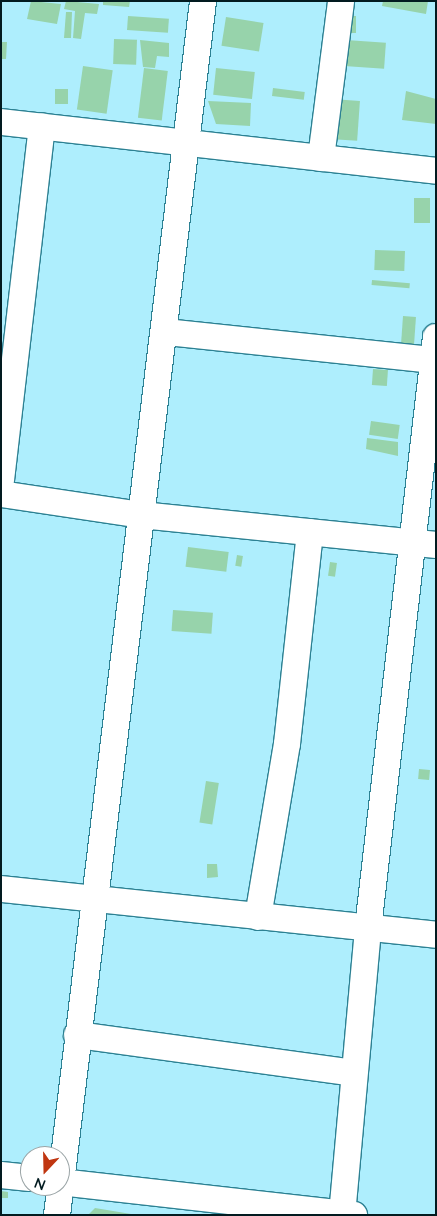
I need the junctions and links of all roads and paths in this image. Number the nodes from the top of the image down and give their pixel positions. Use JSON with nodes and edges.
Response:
{"nodes":[{"id":1,"x":203,"y":1,"type":"edge"},
{"id":2,"x":341,"y":1,"type":"edge"},
{"id":3,"x":1,"y":122,"type":"edge"},
{"id":4,"x":42,"y":126,"type":"junction"},
{"id":5,"x":189,"y":144,"type":"junction"},
{"id":6,"x":321,"y":158,"type":"junction"},
{"id":7,"x":436,"y":170,"type":"edge"},
{"id":8,"x":10,"y":322,"type":"edge"},
{"id":9,"x":166,"y":332,"type":"junction"},
{"id":10,"x":434,"y":349,"type":"edge"},
{"id":11,"x":1,"y":480,"type":"edge"},
{"id":12,"x":1,"y":494,"type":"edge"},
{"id":13,"x":141,"y":514,"type":"junction"},
{"id":14,"x":310,"y":532,"type":"junction"},
{"id":15,"x":425,"y":544,"type":"edge"},
{"id":16,"x":1,"y":889,"type":"edge"},
{"id":17,"x":93,"y":899,"type":"junction"},
{"id":18,"x":258,"y":917,"type":"junction"},
{"id":19,"x":368,"y":928,"type":"junction"},
{"id":20,"x":436,"y":935,"type":"edge"},
{"id":21,"x":77,"y":1035,"type":"junction"},
{"id":22,"x":353,"y":1073,"type":"junction"},
{"id":23,"x":64,"y":1146,"type":"edge"},
{"id":24,"x":1,"y":1175,"type":"edge"},
{"id":25,"x":20,"y":1177,"type":"edge"},
{"id":26,"x":70,"y":1184,"type":"edge"},
{"id":27,"x":59,"y":1196,"type":"edge"},
{"id":28,"x":200,"y":1207,"type":"edge"},
{"id":29,"x":346,"y":1214,"type":"edge"},
{"id":30,"x":57,"y":1215,"type":"edge"}],
"edges":[{"from":1,"to":5,"type":"street"},
{"from":2,"to":6,"type":"street"},
{"from":3,"to":4,"type":"street"},
{"from":4,"to":5,"type":"street"},
{"from":4,"to":8,"type":"street"},
{"from":5,"to":6,"type":"street"},
{"from":5,"to":9,"type":"street"},
{"from":6,"to":7,"type":"street"},
{"from":8,"to":11,"type":"street"},
{"from":9,"to":10,"type":"street"},
{"from":9,"to":13,"type":"street"},
{"from":10,"to":15,"type":"street"},
{"from":12,"to":13,"type":"street"},
{"from":13,"to":14,"type":"street"},
{"from":13,"to":17,"type":"street"},
{"from":14,"to":15,"type":"street"},
{"from":14,"to":18,"type":"street"},
{"from":15,"to":19,"type":"street"},
{"from":16,"to":17,"type":"street"},
{"from":17,"to":18,"type":"street"},
{"from":17,"to":21,"type":"street"},
{"from":18,"to":19,"type":"street"},
{"from":19,"to":20,"type":"street"},
{"from":19,"to":22,"type":"street"},
{"from":21,"to":22,"type":"street"},
{"from":21,"to":23,"type":"street"},
{"from":22,"to":29,"type":"street"},
{"from":24,"to":25,"type":"street"},
{"from":26,"to":28,"type":"street"},
{"from":27,"to":30,"type":"street"},
{"from":28,"to":29,"type":"street"}]}
